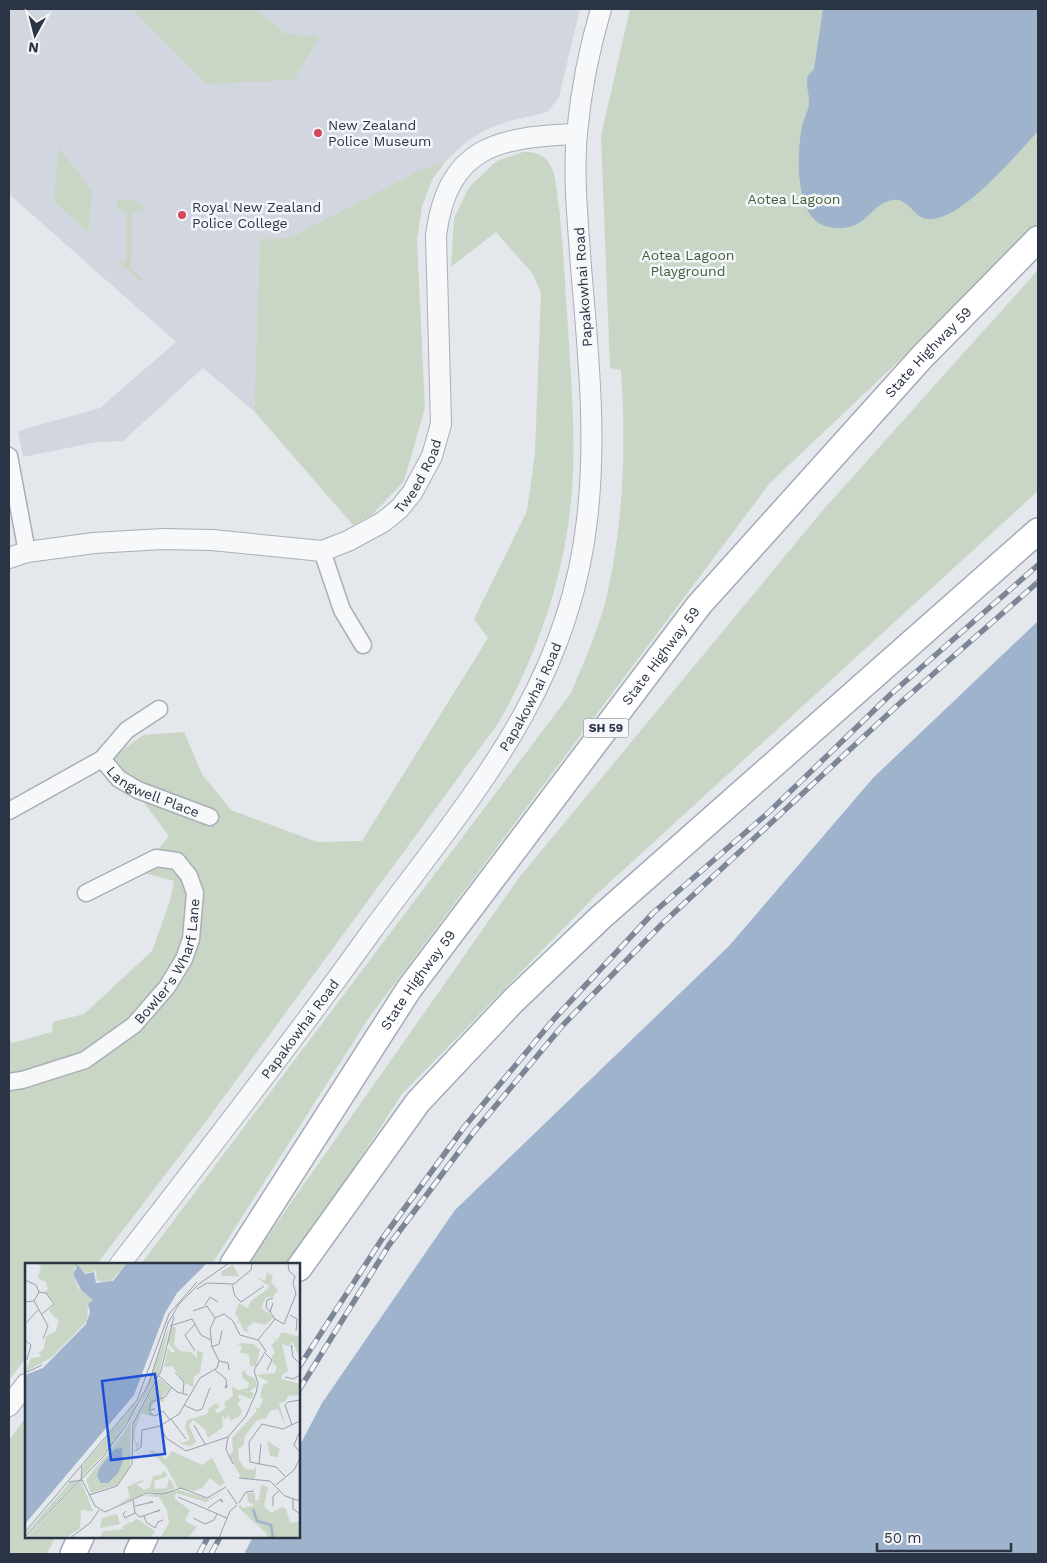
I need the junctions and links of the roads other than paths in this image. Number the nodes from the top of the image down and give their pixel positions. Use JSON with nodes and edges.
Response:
{"nodes":[{"id":1,"x":601,"y":9,"type":"edge"},
{"id":2,"x":577,"y":134,"type":"junction"},
{"id":3,"x":1038,"y":239,"type":"edge"},
{"id":4,"x":9,"y":456,"type":"edge"},
{"id":5,"x":1038,"y":531,"type":"edge"},
{"id":6,"x":322,"y":551,"type":"junction"},
{"id":7,"x":18,"y":555,"type":"edge"},
{"id":8,"x":363,"y":645,"type":"dead end"},
{"id":9,"x":159,"y":709,"type":"dead end"},
{"id":10,"x":102,"y":759,"type":"junction"},
{"id":11,"x":9,"y":811,"type":"edge"},
{"id":12,"x":210,"y":817,"type":"dead end"},
{"id":13,"x":86,"y":893,"type":"dead end"},
{"id":14,"x":9,"y":1082,"type":"edge"},
{"id":15,"x":121,"y":1263,"type":"edge"},
{"id":16,"x":234,"y":1263,"type":"edge"},
{"id":17,"x":300,"y":1267,"type":"edge"},
{"id":18,"x":25,"y":1385,"type":"edge"},
{"id":19,"x":9,"y":1406,"type":"edge"},
{"id":20,"x":81,"y":1538,"type":"edge"},
{"id":21,"x":145,"y":1538,"type":"edge"},
{"id":22,"x":73,"y":1554,"type":"edge"},
{"id":23,"x":137,"y":1554,"type":"edge"}],
"edges":[{"from":1,"to":2,"type":"street","name":"Papakowhai Road"},
{"from":2,"to":6,"type":"street","name":"Tweed Road"},
{"from":2,"to":15,"type":"street","name":"Papakowhai Road"},
{"from":3,"to":16,"type":"main road","name":"State Highway 59","number":"SH 59"},
{"from":4,"to":7,"type":"street"},
{"from":5,"to":17,"type":"main road"},
{"from":6,"to":7,"type":"street","name":"Tweed Road"},
{"from":6,"to":8,"type":"street"},
{"from":9,"to":10,"type":"street","name":"Langwell Place"},
{"from":10,"to":11,"type":"street","name":"Langwell Place"},
{"from":10,"to":12,"type":"street","name":"Langwell Place"},
{"from":13,"to":14,"type":"street","name":"Bowler's Wharf Lane"},
{"from":18,"to":19,"type":"street"},
{"from":20,"to":22,"type":"main road"},
{"from":21,"to":23,"type":"main road"}]}
